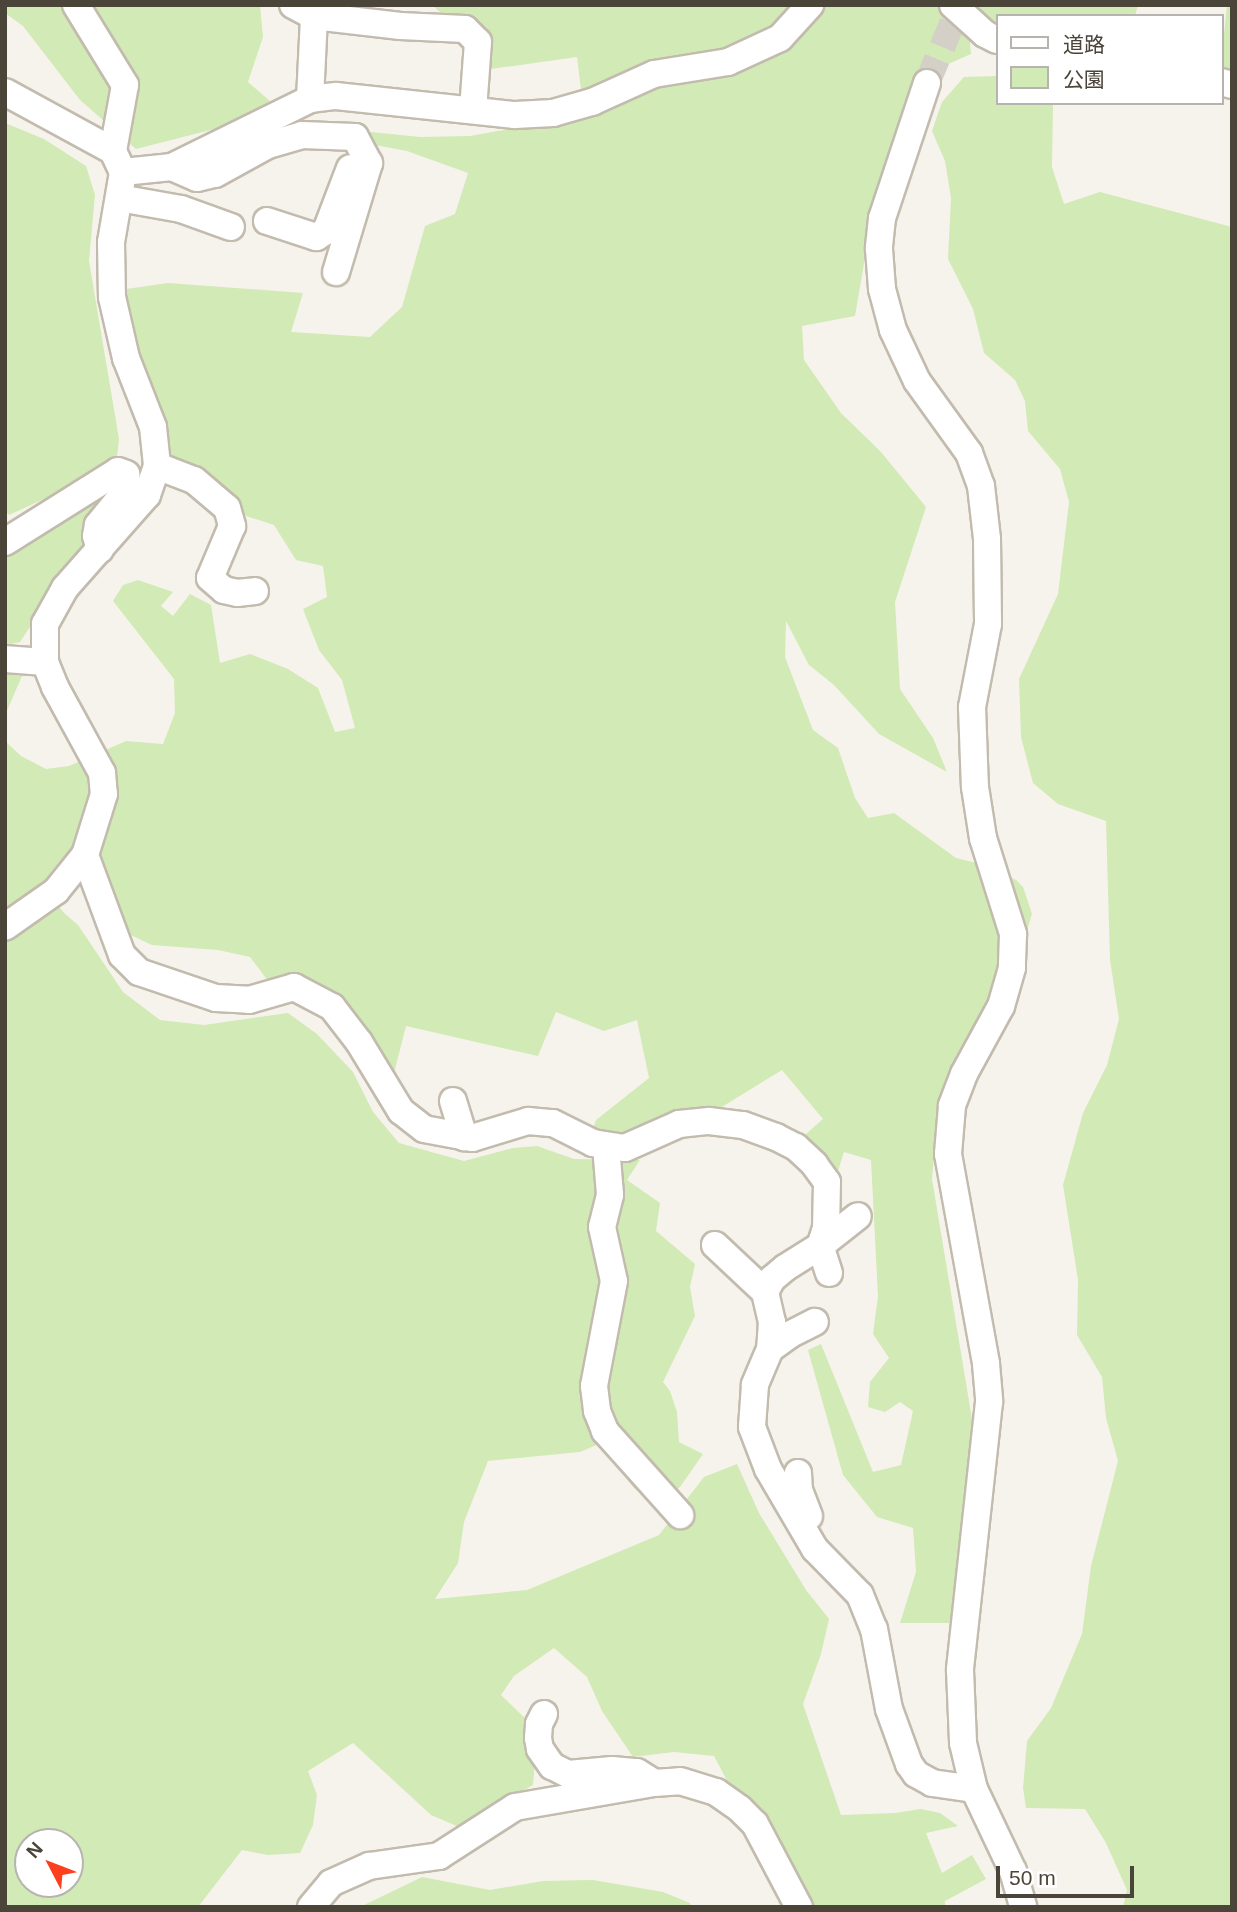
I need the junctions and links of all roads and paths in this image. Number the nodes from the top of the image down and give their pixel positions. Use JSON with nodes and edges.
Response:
{"nodes":[{"id":1,"x":76,"y":5,"type":"edge"},
{"id":2,"x":810,"y":5,"type":"edge"},
{"id":3,"x":953,"y":5,"type":"edge"},
{"id":4,"x":304,"y":10,"type":"edge"},
{"id":5,"x":996,"y":40,"type":"edge"},
{"id":6,"x":927,"y":83,"type":"tunnel mouth"},
{"id":7,"x":5,"y":92,"type":"edge"},
{"id":8,"x":310,"y":99,"type":"junction"},
{"id":9,"x":473,"y":110,"type":"junction"},
{"id":10,"x":359,"y":143,"type":"junction"},
{"id":11,"x":118,"y":161,"type":"junction"},
{"id":12,"x":172,"y":167,"type":"junction"},
{"id":13,"x":119,"y":198,"type":"junction"},
{"id":14,"x":267,"y":221,"type":"dead end"},
{"id":15,"x":231,"y":227,"type":"dead end"},
{"id":16,"x":336,"y":272,"type":"dead end"},
{"id":17,"x":157,"y":466,"type":"junction"},
{"id":18,"x":5,"y":542,"type":"edge"},
{"id":19,"x":100,"y":549,"type":"junction"},
{"id":20,"x":255,"y":591,"type":"dead end"},
{"id":21,"x":5,"y":659,"type":"edge"},
{"id":22,"x":45,"y":662,"type":"junction"},
{"id":23,"x":85,"y":855,"type":"junction"},
{"id":24,"x":5,"y":927,"type":"edge"},
{"id":25,"x":453,"y":1101,"type":"dead end"},
{"id":26,"x":464,"y":1137,"type":"junction"},
{"id":27,"x":606,"y":1146,"type":"junction"},
{"id":28,"x":858,"y":1216,"type":"dead end"},
{"id":29,"x":715,"y":1245,"type":"dead end"},
{"id":30,"x":804,"y":1249,"type":"junction"},
{"id":31,"x":829,"y":1273,"type":"dead end"},
{"id":32,"x":765,"y":1292,"type":"junction"},
{"id":33,"x":815,"y":1322,"type":"dead end"},
{"id":34,"x":770,"y":1349,"type":"junction"},
{"id":35,"x":798,"y":1473,"type":"dead end"},
{"id":36,"x":680,"y":1515,"type":"dead end"},
{"id":37,"x":815,"y":1549,"type":"junction"},
{"id":38,"x":544,"y":1714,"type":"dead end"},
{"id":39,"x":654,"y":1783,"type":"junction"},
{"id":40,"x":974,"y":1789,"type":"junction"},
{"id":41,"x":311,"y":1907,"type":"edge"},
{"id":42,"x":799,"y":1907,"type":"edge"},
{"id":43,"x":1023,"y":1907,"type":"edge"}],
"edges":[{"from":1,"to":11,"type":"street"},
{"from":2,"to":9,"type":"street"},
{"from":3,"to":5,"type":"street"},
{"from":4,"to":8,"type":"street"},
{"from":4,"to":9,"type":"street"},
{"from":6,"to":40,"type":"street"},
{"from":7,"to":11,"type":"street"},
{"from":8,"to":9,"type":"street"},
{"from":8,"to":12,"type":"street"},
{"from":10,"to":12,"type":"street"},
{"from":10,"to":14,"type":"street"},
{"from":10,"to":16,"type":"street"},
{"from":11,"to":12,"type":"street"},
{"from":11,"to":13,"type":"street"},
{"from":13,"to":15,"type":"street"},
{"from":13,"to":17,"type":"street"},
{"from":17,"to":19,"type":"street"},
{"from":17,"to":20,"type":"street"},
{"from":18,"to":19,"type":"street"},
{"from":19,"to":22,"type":"street"},
{"from":21,"to":22,"type":"street"},
{"from":22,"to":23,"type":"street"},
{"from":23,"to":24,"type":"street"},
{"from":23,"to":26,"type":"street"},
{"from":25,"to":26,"type":"street"},
{"from":26,"to":27,"type":"street"},
{"from":27,"to":30,"type":"street"},
{"from":27,"to":36,"type":"street"},
{"from":28,"to":30,"type":"street"},
{"from":29,"to":32,"type":"street"},
{"from":30,"to":31,"type":"street"},
{"from":30,"to":32,"type":"street"},
{"from":32,"to":34,"type":"street"},
{"from":33,"to":34,"type":"street"},
{"from":34,"to":37,"type":"street"},
{"from":35,"to":37,"type":"street"},
{"from":37,"to":40,"type":"street"},
{"from":38,"to":39,"type":"street"},
{"from":39,"to":41,"type":"street"},
{"from":39,"to":42,"type":"street"},
{"from":40,"to":43,"type":"street"}]}
